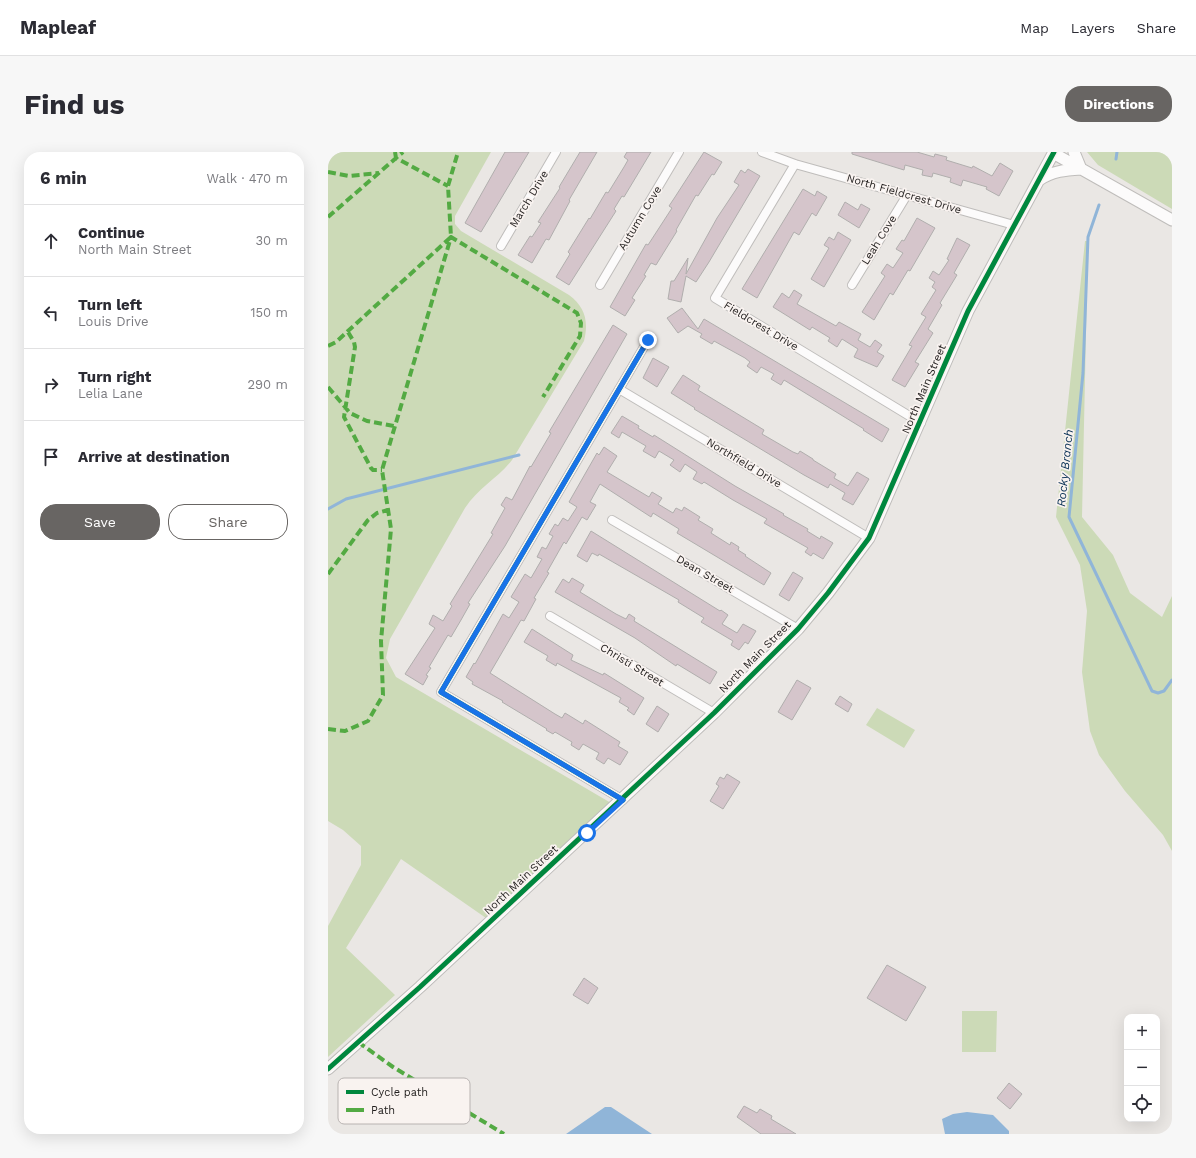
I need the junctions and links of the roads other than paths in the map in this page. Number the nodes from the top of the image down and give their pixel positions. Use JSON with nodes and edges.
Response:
{"nodes":[{"id":1,"x":556,"y":152,"type":"edge"},
{"id":2,"x":679,"y":152,"type":"edge"},
{"id":3,"x":762,"y":152,"type":"edge"},
{"id":4,"x":1074,"y":152,"type":"edge"},
{"id":5,"x":1054,"y":153,"type":"edge"},
{"id":6,"x":773,"y":154,"type":"edge"},
{"id":7,"x":795,"y":164,"type":"junction"},
{"id":8,"x":1081,"y":169,"type":"junction"},
{"id":9,"x":1039,"y":180,"type":"junction"},
{"id":10,"x":907,"y":195,"type":"junction"},
{"id":11,"x":1172,"y":220,"type":"edge"},
{"id":12,"x":1014,"y":225,"type":"junction"},
{"id":13,"x":501,"y":246,"type":"dead end"},
{"id":14,"x":600,"y":285,"type":"dead end"},
{"id":15,"x":852,"y":285,"type":"dead end"},
{"id":16,"x":648,"y":340,"type":"dead end"},
{"id":17,"x":619,"y":389,"type":"junction"},
{"id":18,"x":921,"y":423,"type":"junction"},
{"id":19,"x":612,"y":520,"type":"dead end"},
{"id":20,"x":869,"y":538,"type":"junction"},
{"id":21,"x":550,"y":616,"type":"dead end"},
{"id":22,"x":798,"y":629,"type":"junction"},
{"id":23,"x":714,"y":713,"type":"junction"},
{"id":24,"x":623,"y":800,"type":"junction"},
{"id":25,"x":328,"y":1069,"type":"edge"}],
"edges":[{"from":1,"to":13,"type":"street","name":"March Drive"},
{"from":2,"to":14,"type":"street","name":"Autumn Cove"},
{"from":3,"to":6,"type":"street","name":"North Fieldcrest Drive"},
{"from":4,"to":8,"type":"street"},
{"from":5,"to":8,"type":"street"},
{"from":5,"to":9,"type":"street","name":"North Main Street"},
{"from":6,"to":7,"type":"street","name":"North Fieldcrest Drive"},
{"from":7,"to":10,"type":"street","name":"North Fieldcrest Drive"},
{"from":7,"to":18,"type":"street","name":"Fieldcrest Drive"},
{"from":8,"to":9,"type":"street"},
{"from":8,"to":11,"type":"street"},
{"from":9,"to":12,"type":"street","name":"North Main Street"},
{"from":10,"to":12,"type":"street","name":"North Fieldcrest Drive"},
{"from":10,"to":15,"type":"street","name":"Leah Cove"},
{"from":12,"to":18,"type":"street","name":"North Main Street"},
{"from":16,"to":17,"type":"street"},
{"from":17,"to":20,"type":"street","name":"Northfield Drive"},
{"from":17,"to":24,"type":"street"},
{"from":18,"to":20,"type":"street","name":"North Main Street"},
{"from":19,"to":22,"type":"street","name":"Dean Street"},
{"from":20,"to":22,"type":"street","name":"North Main Street"},
{"from":21,"to":23,"type":"street","name":"Christi Street"},
{"from":22,"to":23,"type":"street","name":"North Main Street"},
{"from":23,"to":24,"type":"street","name":"North Main Street"},
{"from":24,"to":25,"type":"street","name":"North Main Street"}]}
